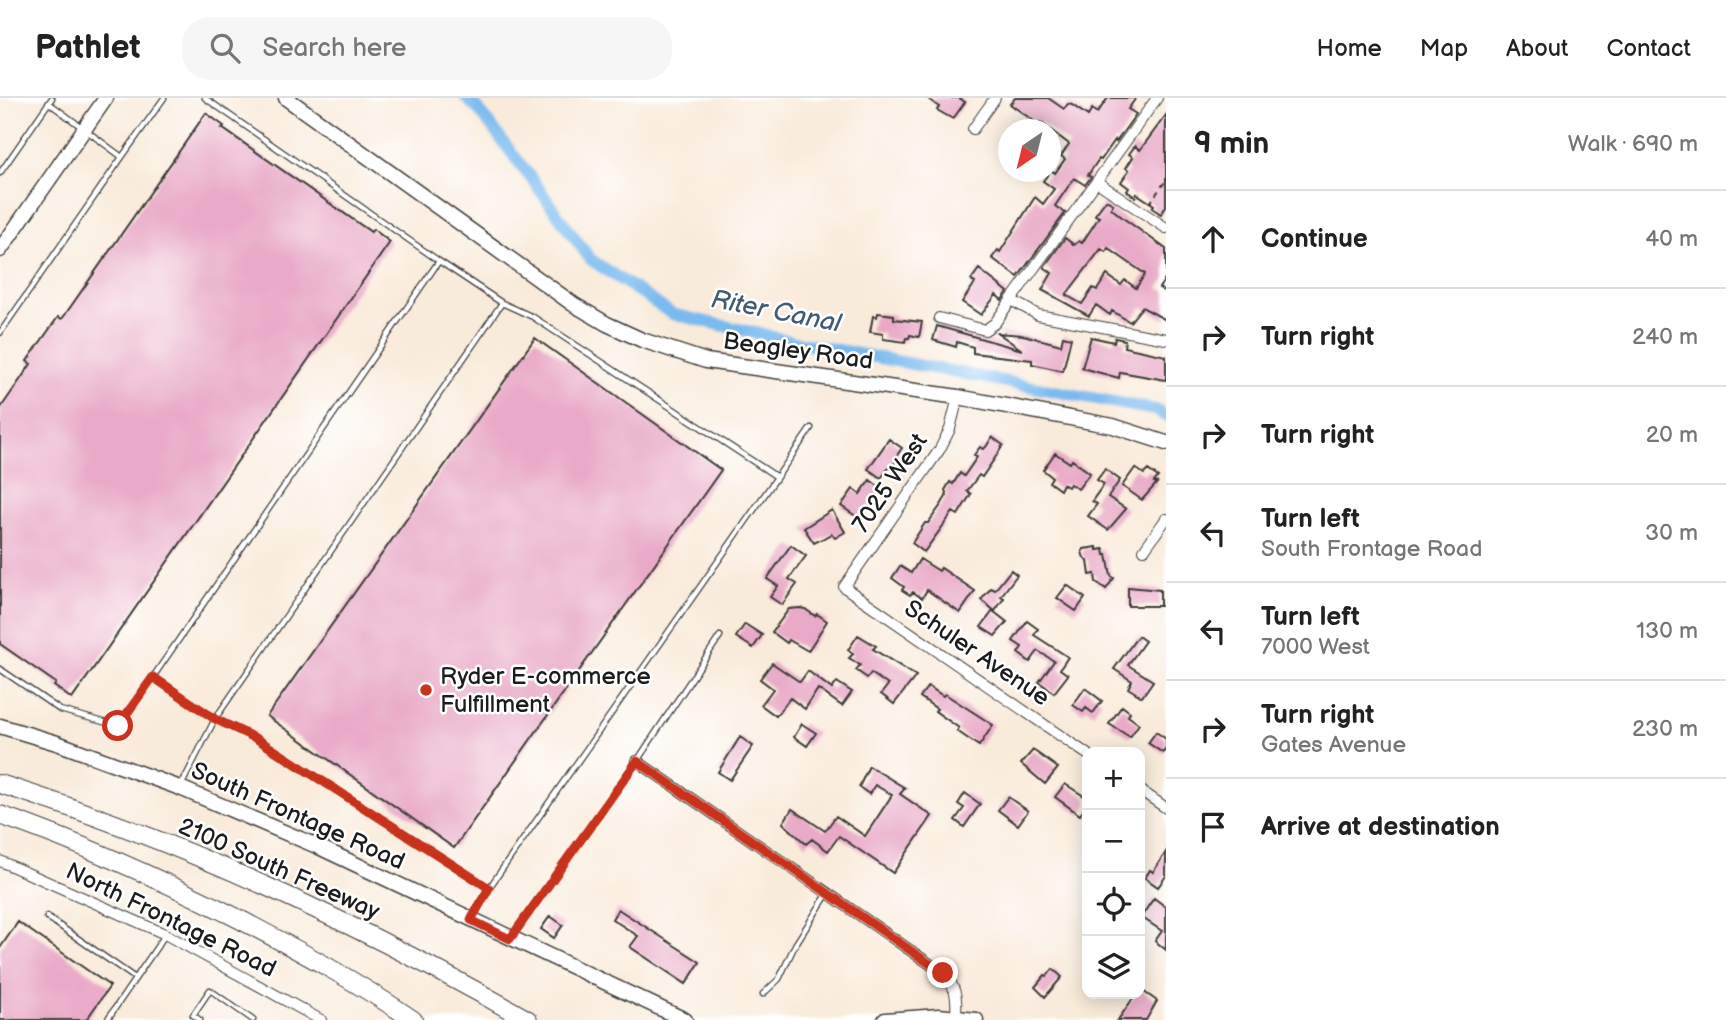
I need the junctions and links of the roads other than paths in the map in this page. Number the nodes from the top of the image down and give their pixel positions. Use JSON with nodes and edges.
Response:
{"nodes":[{"id":1,"x":106,"y":98,"type":"edge"},
{"id":2,"x":164,"y":98,"type":"edge"},
{"id":3,"x":205,"y":98,"type":"edge"},
{"id":4,"x":286,"y":98,"type":"edge"},
{"id":5,"x":995,"y":98,"type":"edge"},
{"id":6,"x":1157,"y":98,"type":"edge"},
{"id":7,"x":50,"y":101,"type":"edge"},
{"id":8,"x":973,"y":129,"type":"dead end"},
{"id":9,"x":84,"y":130,"type":"junction"},
{"id":10,"x":122,"y":157,"type":"junction"},
{"id":11,"x":0,"y":173,"type":"edge"},
{"id":12,"x":1097,"y":182,"type":"junction"},
{"id":13,"x":1166,"y":228,"type":"edge"},
{"id":14,"x":0,"y":250,"type":"edge"},
{"id":15,"x":439,"y":261,"type":"junction"},
{"id":16,"x":1011,"y":300,"type":"junction"},
{"id":17,"x":502,"y":303,"type":"junction"},
{"id":18,"x":939,"y":318,"type":"dead end"},
{"id":19,"x":0,"y":333,"type":"edge"},
{"id":20,"x":1166,"y":339,"type":"edge"},
{"id":21,"x":958,"y":397,"type":"junction"},
{"id":22,"x":811,"y":428,"type":"dead end"},
{"id":23,"x":1166,"y":443,"type":"edge"},
{"id":24,"x":777,"y":477,"type":"junction"},
{"id":25,"x":1166,"y":519,"type":"edge"},
{"id":26,"x":1144,"y":550,"type":"dead end"},
{"id":27,"x":844,"y":587,"type":"joint"},
{"id":28,"x":720,"y":636,"type":"dead end"},
{"id":29,"x":0,"y":669,"type":"edge"},
{"id":30,"x":153,"y":677,"type":"junction"},
{"id":31,"x":215,"y":719,"type":"junction"},
{"id":32,"x":0,"y":726,"type":"edge"},
{"id":33,"x":1082,"y":751,"type":"edge"},
{"id":34,"x":637,"y":761,"type":"junction"},
{"id":35,"x":0,"y":784,"type":"edge"},
{"id":36,"x":180,"y":788,"type":"junction"},
{"id":37,"x":1145,"y":793,"type":"edge"},
{"id":38,"x":1166,"y":808,"type":"edge"},
{"id":39,"x":0,"y":815,"type":"edge"},
{"id":40,"x":1,"y":863,"type":"edge"},
{"id":41,"x":489,"y":888,"type":"junction"},
{"id":42,"x":828,"y":892,"type":"junction"},
{"id":43,"x":47,"y":917,"type":"dead end"},
{"id":44,"x":471,"y":920,"type":"junction"},
{"id":45,"x":165,"y":934,"type":"junction"},
{"id":46,"x":510,"y":939,"type":"junction"},
{"id":47,"x":135,"y":978,"type":"junction"},
{"id":48,"x":763,"y":994,"type":"dead end"},
{"id":49,"x":956,"y":1017,"type":"junction"},
{"id":50,"x":107,"y":1020,"type":"edge"},
{"id":51,"x":200,"y":1020,"type":"edge"},
{"id":52,"x":253,"y":1020,"type":"edge"},
{"id":53,"x":321,"y":1020,"type":"edge"},
{"id":54,"x":413,"y":1020,"type":"edge"},
{"id":55,"x":528,"y":1020,"type":"edge"},
{"id":56,"x":685,"y":1020,"type":"edge"},
{"id":57,"x":885,"y":1020,"type":"edge"},
{"id":58,"x":976,"y":1020,"type":"edge"}],
"edges":[{"from":1,"to":9,"type":"street"},
{"from":2,"to":10,"type":"lane"},
{"from":3,"to":15,"type":"lane"},
{"from":4,"to":21,"type":"street","name":"Beagley Road"},
{"from":5,"to":8,"type":"street"},
{"from":6,"to":12,"type":"street"},
{"from":7,"to":9,"type":"lane"},
{"from":7,"to":11,"type":"lane"},
{"from":9,"to":10,"type":"lane"},
{"from":9,"to":14,"type":"street"},
{"from":10,"to":19,"type":"lane"},
{"from":12,"to":13,"type":"street"},
{"from":12,"to":16,"type":"street"},
{"from":15,"to":17,"type":"lane"},
{"from":15,"to":30,"type":"lane"},
{"from":16,"to":18,"type":"street"},
{"from":16,"to":20,"type":"street"},
{"from":17,"to":24,"type":"lane"},
{"from":17,"to":31,"type":"lane"},
{"from":21,"to":23,"type":"street","name":"Beagley Road"},
{"from":21,"to":27,"type":"street","name":"7025 West"},
{"from":22,"to":24,"type":"lane"},
{"from":24,"to":41,"type":"lane"},
{"from":25,"to":26,"type":"street"},
{"from":27,"to":33,"type":"street","name":"Schuler Avenue"},
{"from":28,"to":34,"type":"lane"},
{"from":29,"to":30,"type":"lane"},
{"from":30,"to":31,"type":"lane"},
{"from":31,"to":36,"type":"lane"},
{"from":31,"to":41,"type":"lane"},
{"from":32,"to":36,"type":"street","name":"South Frontage Road"},
{"from":34,"to":42,"type":"street"},
{"from":34,"to":46,"type":"lane"},
{"from":35,"to":55,"type":"highway","name":"2100 South Freeway"},
{"from":36,"to":44,"type":"street","name":"South Frontage Road"},
{"from":37,"to":38,"type":"street"},
{"from":39,"to":54,"type":"highway"},
{"from":40,"to":45,"type":"street","name":"North Frontage Road"},
{"from":41,"to":44,"type":"lane"},
{"from":42,"to":48,"type":"lane"},
{"from":42,"to":49,"type":"street"},
{"from":43,"to":47,"type":"lane"},
{"from":44,"to":46,"type":"street","name":"South Frontage Road"},
{"from":45,"to":47,"type":"lane"},
{"from":45,"to":53,"type":"street","name":"North Frontage Road"},
{"from":46,"to":56,"type":"street","name":"South Frontage Road"},
{"from":47,"to":50,"type":"lane"},
{"from":49,"to":57,"type":"street"},
{"from":49,"to":58,"type":"street"},
{"from":51,"to":52,"type":"lane"}]}
